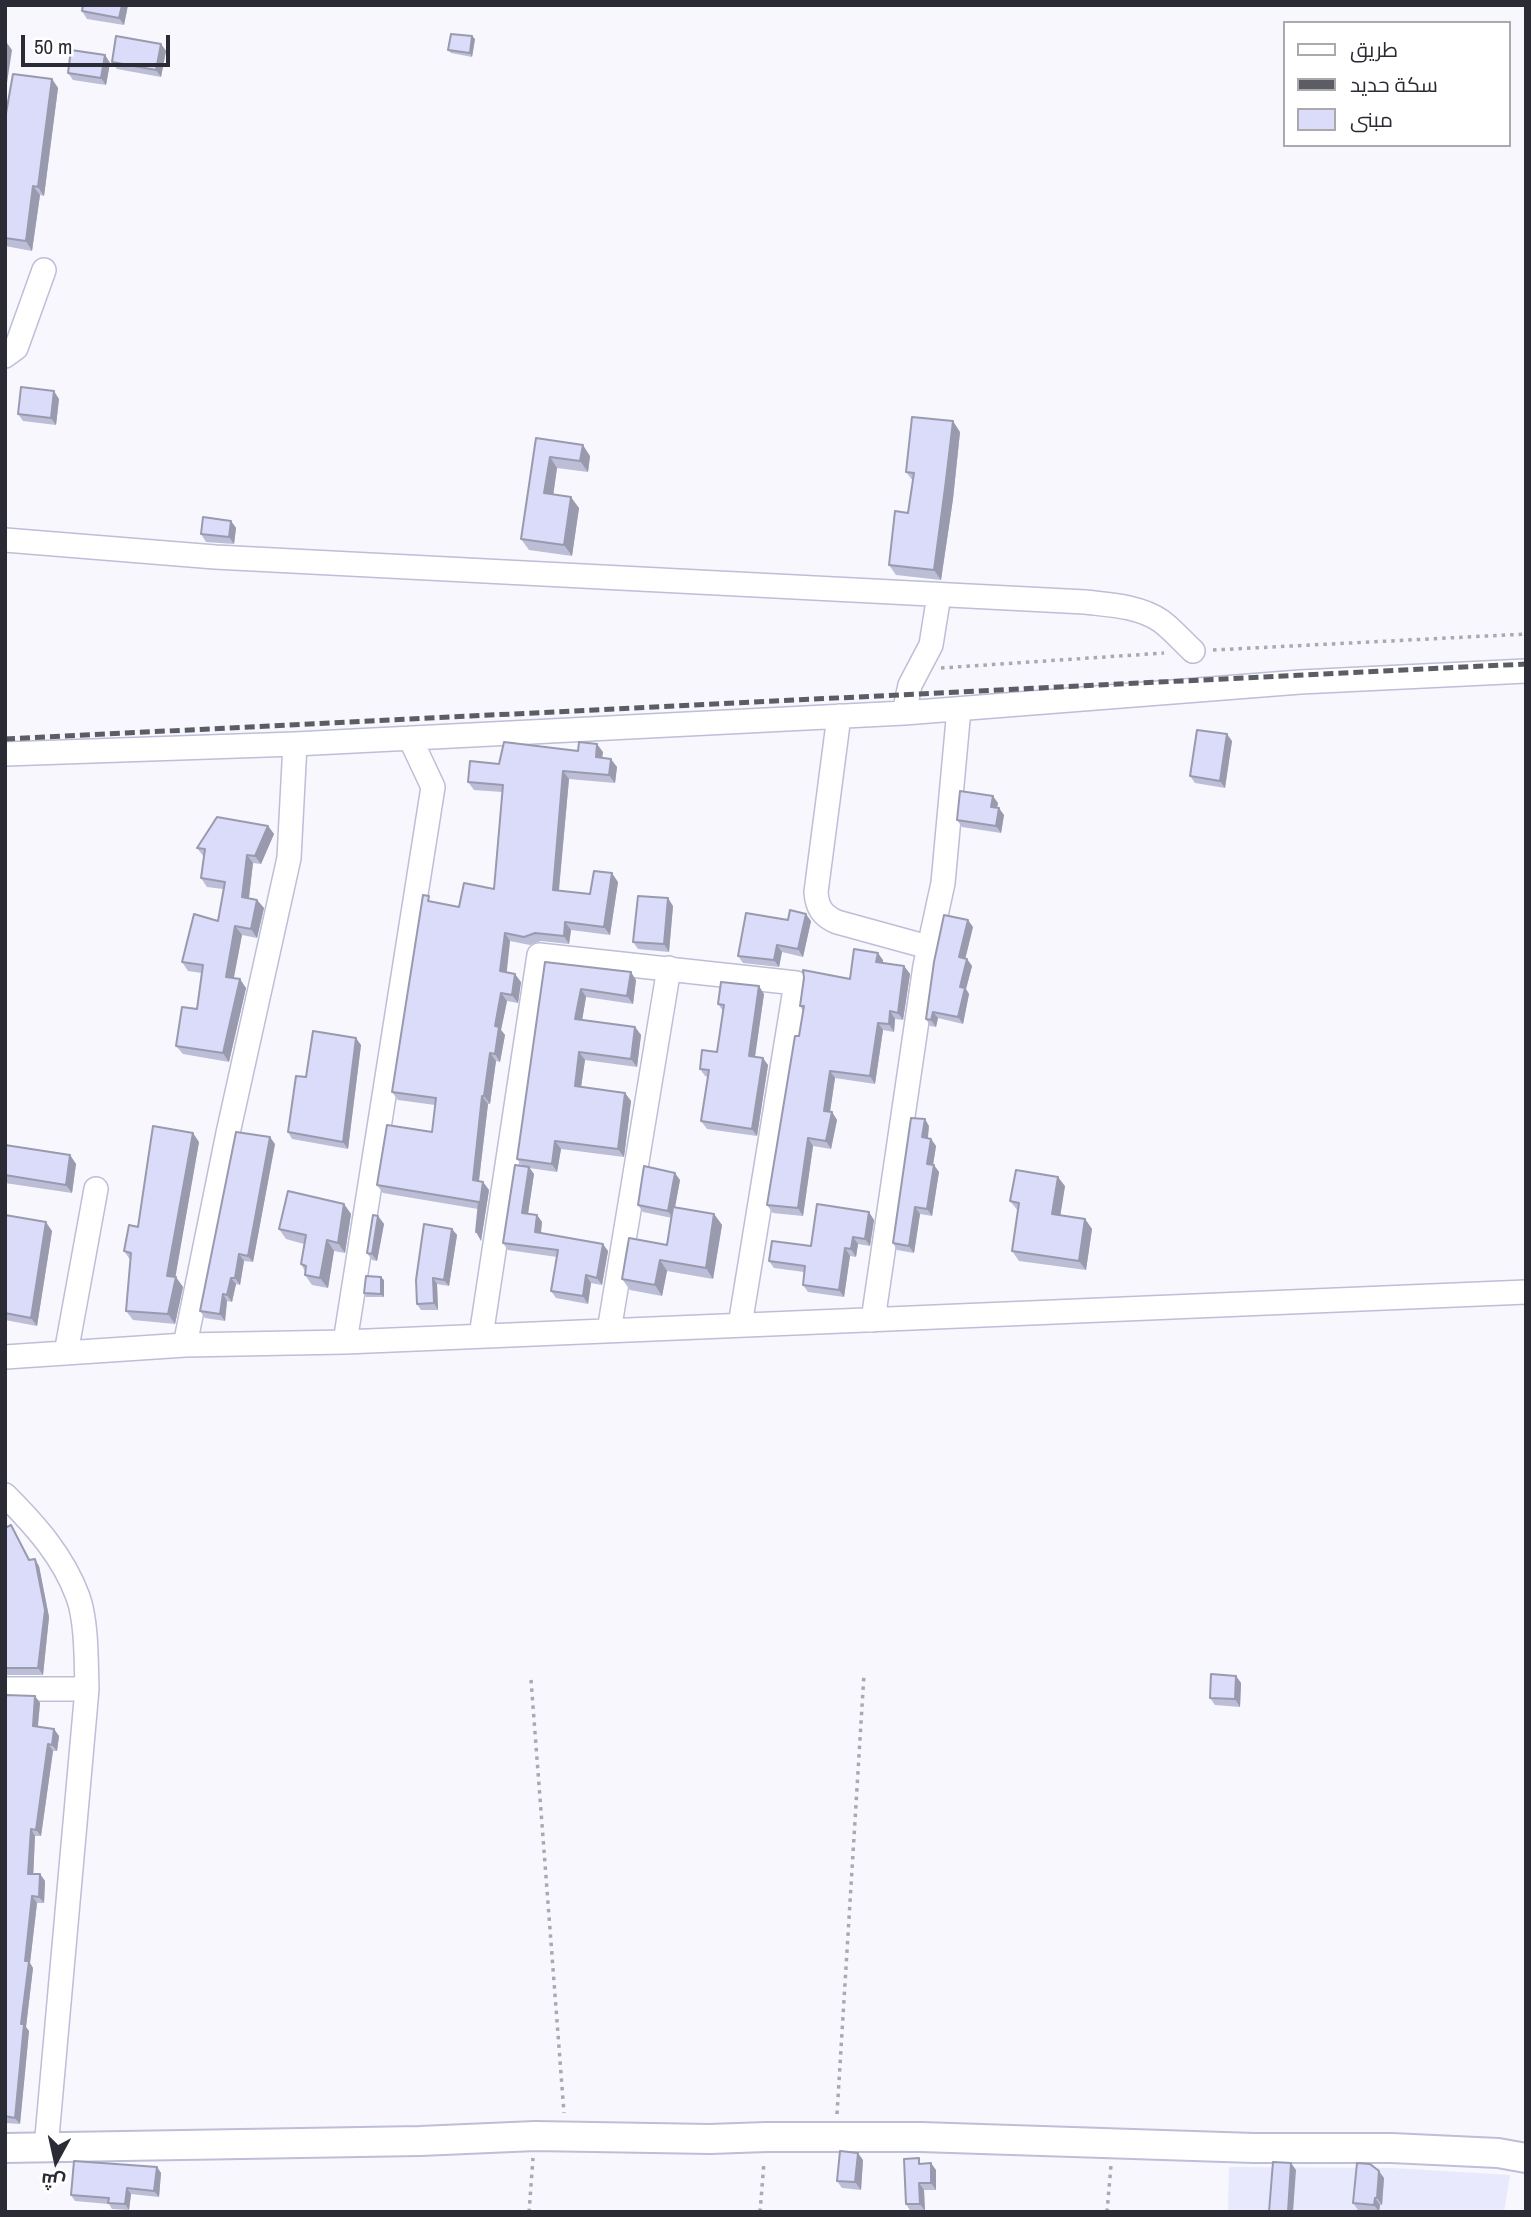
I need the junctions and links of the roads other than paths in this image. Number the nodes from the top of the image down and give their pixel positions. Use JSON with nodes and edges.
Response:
{"nodes":[{"id":1,"x":44,"y":270,"type":"dead end"},
{"id":2,"x":5,"y":356,"type":"edge"},
{"id":3,"x":5,"y":540,"type":"edge"},
{"id":4,"x":939,"y":595,"type":"junction"},
{"id":5,"x":1194,"y":651,"type":"road end"},
{"id":6,"x":1526,"y":671,"type":"edge"},
{"id":7,"x":959,"y":709,"type":"junction"},
{"id":8,"x":904,"y":713,"type":"junction"},
{"id":9,"x":839,"y":716,"type":"junction"},
{"id":10,"x":410,"y":738,"type":"junction"},
{"id":11,"x":295,"y":744,"type":"junction"},
{"id":12,"x":5,"y":754,"type":"edge"},
{"id":13,"x":928,"y":947,"type":"junction"},
{"id":14,"x":669,"y":968,"type":"junction"},
{"id":15,"x":96,"y":1189,"type":"dead end"},
{"id":16,"x":1526,"y":1292,"type":"edge"},
{"id":17,"x":873,"y":1320,"type":"junction"},
{"id":18,"x":740,"y":1325,"type":"junction"},
{"id":19,"x":609,"y":1331,"type":"junction"},
{"id":20,"x":481,"y":1336,"type":"junction"},
{"id":21,"x":345,"y":1342,"type":"junction"},
{"id":22,"x":185,"y":1345,"type":"junction"},
{"id":23,"x":66,"y":1353,"type":"junction"},
{"id":24,"x":5,"y":1357,"type":"edge"},
{"id":25,"x":5,"y":1496,"type":"edge"},
{"id":26,"x":5,"y":1689,"type":"edge"},
{"id":27,"x":87,"y":1689,"type":"junction"},
{"id":28,"x":5,"y":2148,"type":"edge"},
{"id":29,"x":47,"y":2148,"type":"junction"},
{"id":30,"x":1526,"y":2158,"type":"edge"}],
"edges":[{"from":1,"to":2,"type":"street"},
{"from":3,"to":4,"type":"street"},
{"from":4,"to":5,"type":"street"},
{"from":4,"to":8,"type":"street"},
{"from":6,"to":7,"type":"street"},
{"from":7,"to":8,"type":"street"},
{"from":7,"to":13,"type":"street"},
{"from":8,"to":9,"type":"street"},
{"from":9,"to":10,"type":"street"},
{"from":9,"to":13,"type":"street"},
{"from":10,"to":11,"type":"street"},
{"from":10,"to":21,"type":"street"},
{"from":11,"to":12,"type":"street"},
{"from":11,"to":22,"type":"street"},
{"from":13,"to":17,"type":"street"},
{"from":14,"to":18,"type":"street"},
{"from":14,"to":19,"type":"street"},
{"from":14,"to":20,"type":"street"},
{"from":15,"to":23,"type":"street"},
{"from":16,"to":17,"type":"street"},
{"from":17,"to":18,"type":"street"},
{"from":18,"to":19,"type":"street"},
{"from":19,"to":20,"type":"street"},
{"from":20,"to":21,"type":"street"},
{"from":21,"to":22,"type":"street"},
{"from":22,"to":23,"type":"street"},
{"from":23,"to":24,"type":"street"},
{"from":25,"to":27,"type":"street"},
{"from":26,"to":27,"type":"street"},
{"from":27,"to":29,"type":"street"},
{"from":28,"to":29,"type":"street"},
{"from":29,"to":30,"type":"street"}]}
